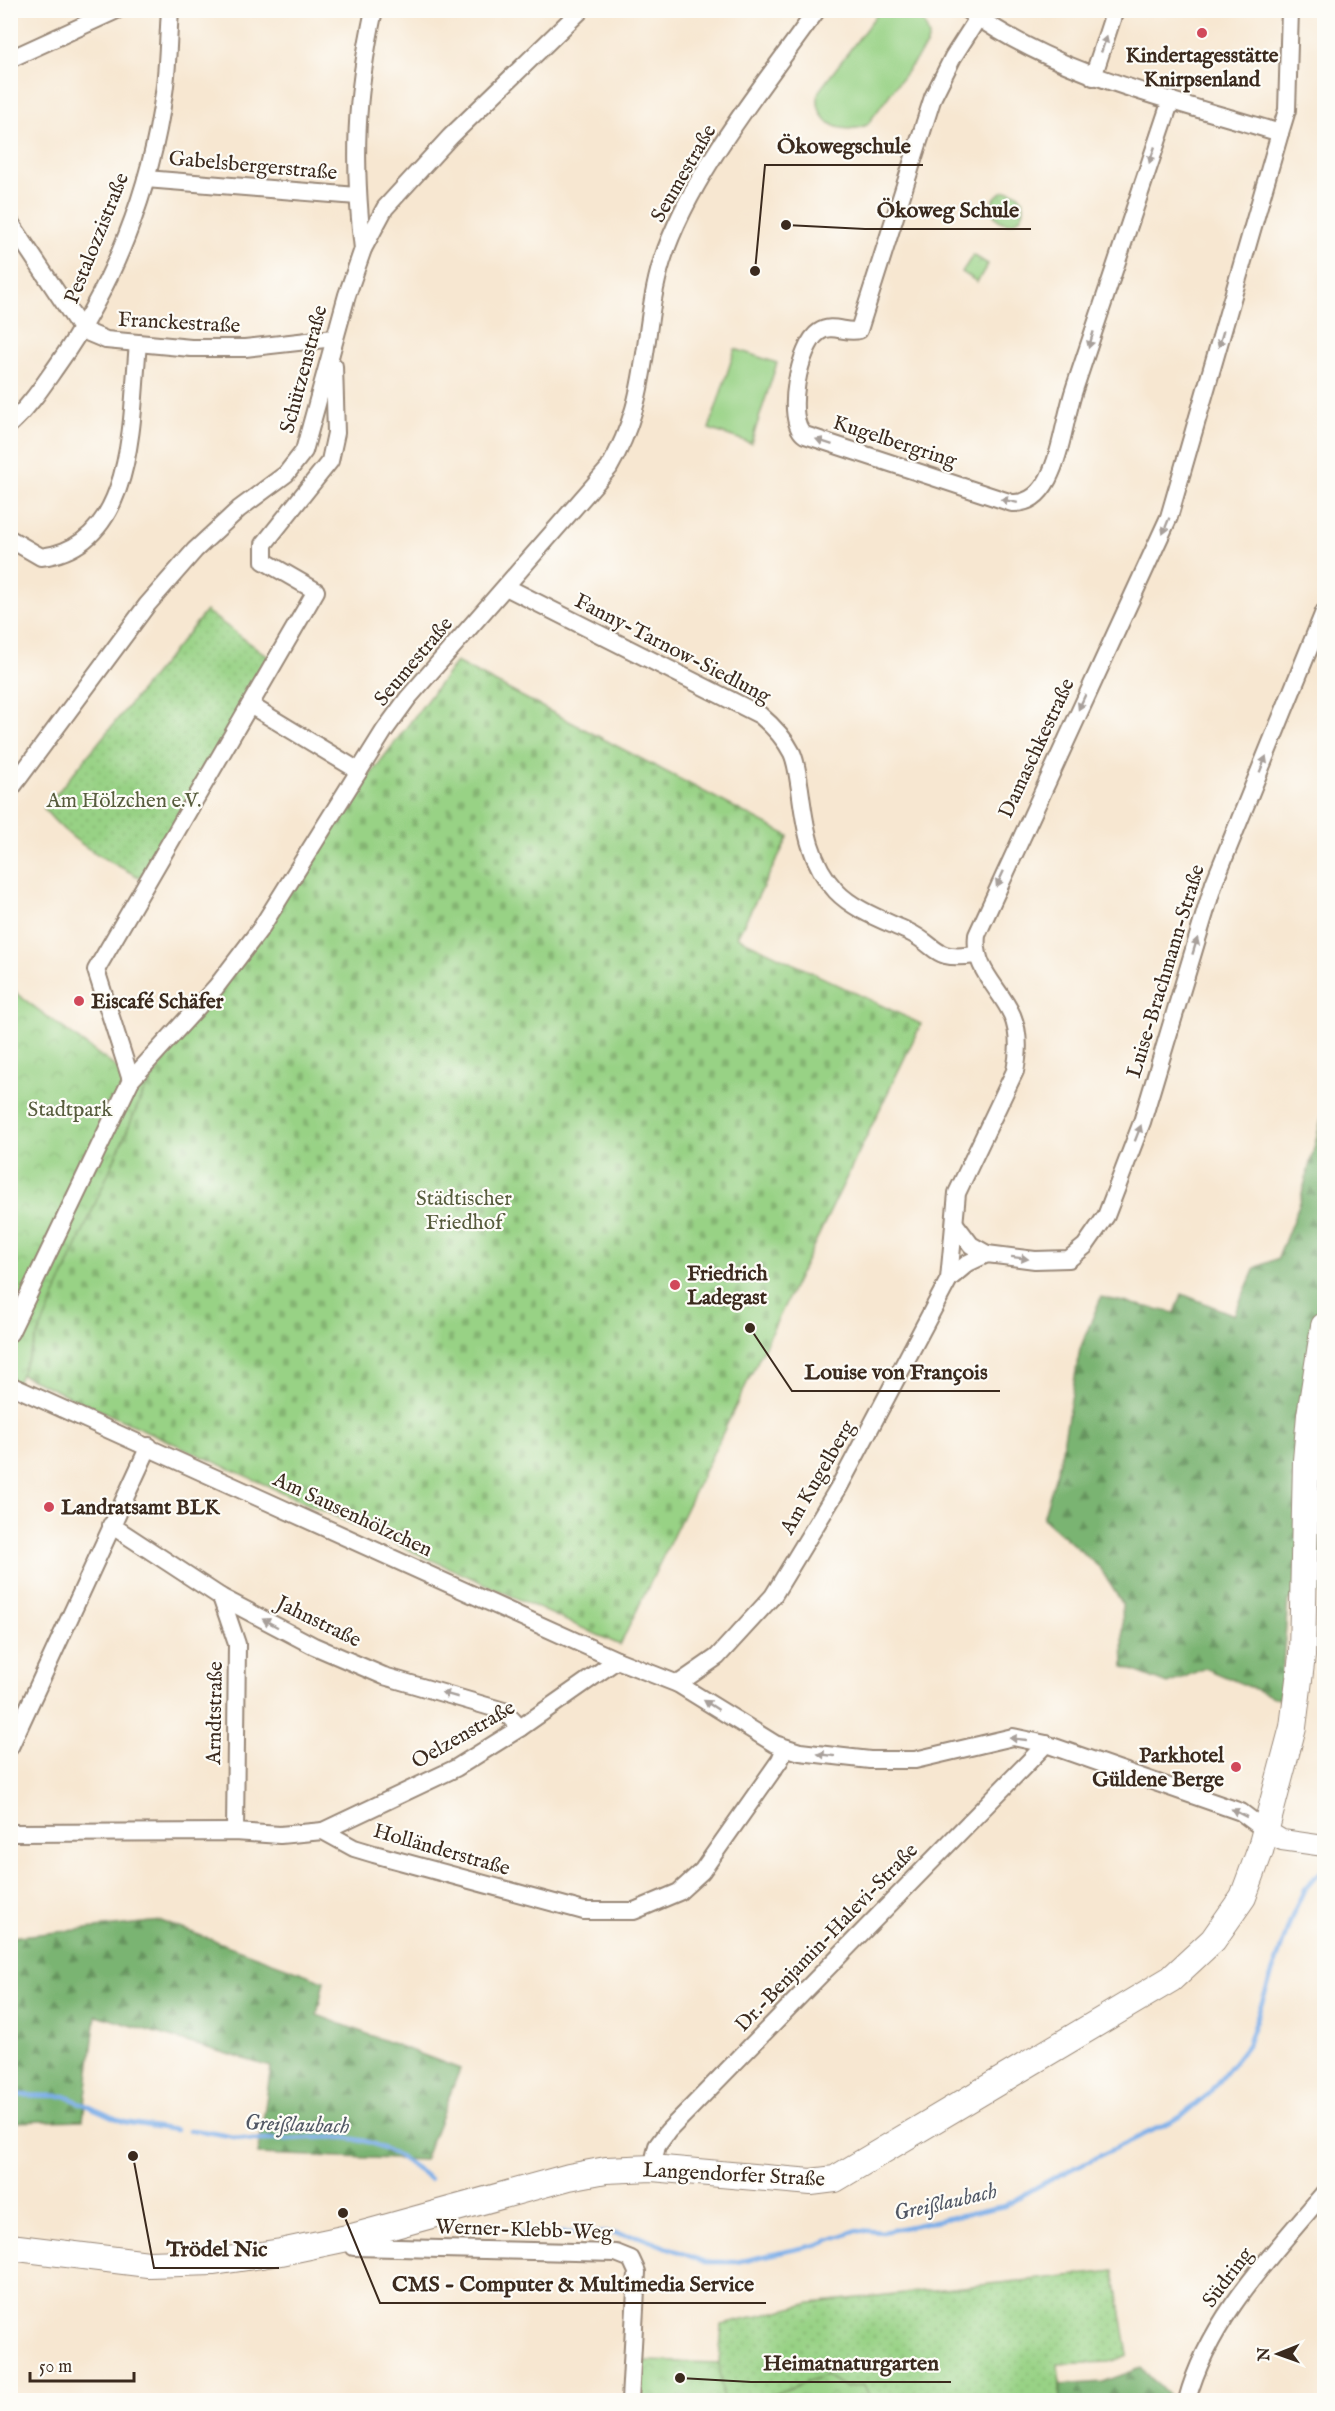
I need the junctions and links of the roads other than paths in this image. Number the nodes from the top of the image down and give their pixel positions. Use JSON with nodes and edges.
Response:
{"nodes":[{"id":1,"x":117,"y":10,"type":"edge"},
{"id":2,"x":170,"y":10,"type":"edge"},
{"id":3,"x":374,"y":10,"type":"edge"},
{"id":4,"x":581,"y":10,"type":"edge"},
{"id":5,"x":817,"y":10,"type":"edge"},
{"id":6,"x":1115,"y":10,"type":"edge"},
{"id":7,"x":1290,"y":10,"type":"edge"},
{"id":8,"x":973,"y":14,"type":"edge"},
{"id":9,"x":10,"y":59,"type":"edge"},
{"id":10,"x":1093,"y":77,"type":"junction"},
{"id":11,"x":1171,"y":100,"type":"junction"},
{"id":12,"x":1280,"y":133,"type":"junction"},
{"id":13,"x":146,"y":179,"type":"junction"},
{"id":14,"x":357,"y":196,"type":"junction"},
{"id":15,"x":10,"y":222,"type":"edge"},
{"id":16,"x":363,"y":249,"type":"junction"},
{"id":17,"x":82,"y":330,"type":"junction"},
{"id":18,"x":334,"y":338,"type":"junction"},
{"id":19,"x":138,"y":343,"type":"junction"},
{"id":20,"x":10,"y":424,"type":"edge"},
{"id":21,"x":10,"y":539,"type":"edge"},
{"id":22,"x":506,"y":587,"type":"junction"},
{"id":23,"x":1324,"y":612,"type":"edge"},
{"id":24,"x":250,"y":705,"type":"junction"},
{"id":25,"x":360,"y":771,"type":"junction"},
{"id":26,"x":10,"y":790,"type":"edge"},
{"id":27,"x":976,"y":956,"type":"junction"},
{"id":28,"x":131,"y":1080,"type":"junction"},
{"id":29,"x":956,"y":1225,"type":"junction"},
{"id":30,"x":987,"y":1254,"type":"junction"},
{"id":31,"x":949,"y":1279,"type":"junction"},
{"id":32,"x":1324,"y":1326,"type":"edge"},
{"id":33,"x":10,"y":1333,"type":"edge"},
{"id":34,"x":10,"y":1385,"type":"edge"},
{"id":35,"x":149,"y":1446,"type":"junction"},
{"id":36,"x":111,"y":1525,"type":"junction"},
{"id":37,"x":220,"y":1597,"type":"junction"},
{"id":38,"x":617,"y":1660,"type":"junction"},
{"id":39,"x":678,"y":1684,"type":"junction"},
{"id":40,"x":520,"y":1728,"type":"junction"},
{"id":41,"x":1046,"y":1744,"type":"junction"},
{"id":42,"x":10,"y":1747,"type":"edge"},
{"id":43,"x":785,"y":1748,"type":"junction"},
{"id":44,"x":1265,"y":1830,"type":"junction"},
{"id":45,"x":323,"y":1831,"type":"junction"},
{"id":46,"x":235,"y":1832,"type":"junction"},
{"id":47,"x":10,"y":1833,"type":"edge"},
{"id":48,"x":1324,"y":1846,"type":"edge"},
{"id":49,"x":652,"y":2168,"type":"junction"},
{"id":50,"x":1324,"y":2193,"type":"edge"},
{"id":51,"x":352,"y":2237,"type":"junction"},
{"id":52,"x":10,"y":2247,"type":"edge"},
{"id":53,"x":630,"y":2400,"type":"edge"},
{"id":54,"x":1187,"y":2400,"type":"edge"}],
"edges":[{"from":1,"to":9,"type":"street"},
{"from":2,"to":13,"type":"street","name":"Pestalozzistraße"},
{"from":3,"to":14,"type":"street","name":"Gabelsbergerstraße"},
{"from":4,"to":16,"type":"street","name":"Schützenstraße"},
{"from":5,"to":22,"type":"street","name":"Seumestraße"},
{"from":10,"to":6,"type":"street","one_way":true},
{"from":7,"to":12,"type":"street","name":"Damaschkestraße"},
{"from":8,"to":10,"type":"street"},
{"from":11,"to":8,"type":"street","name":"Kugelbergring","one_way":true},
{"from":10,"to":11,"type":"street"},
{"from":11,"to":12,"type":"street"},
{"from":12,"to":27,"type":"street","name":"Damaschkestraße","one_way":true},
{"from":13,"to":14,"type":"street","name":"Gabelsbergerstraße"},
{"from":13,"to":17,"type":"street","name":"Pestalozzistraße"},
{"from":14,"to":16,"type":"street","name":"Gabelsbergerstraße"},
{"from":15,"to":17,"type":"street"},
{"from":16,"to":18,"type":"street","name":"Schützenstraße"},
{"from":17,"to":19,"type":"street","name":"Franckestraße"},
{"from":17,"to":20,"type":"street","name":"Pestalozzistraße"},
{"from":18,"to":19,"type":"street","name":"Franckestraße"},
{"from":18,"to":24,"type":"street"},
{"from":18,"to":26,"type":"street","name":"Schützenstraße"},
{"from":19,"to":21,"type":"street"},
{"from":22,"to":25,"type":"street","name":"Seumestraße"},
{"from":22,"to":27,"type":"street","name":"Fanny-Tarnow-Siedlung"},
{"from":30,"to":23,"type":"street","name":"Luise-Brachmann-Straße","one_way":true},
{"from":24,"to":25,"type":"street"},
{"from":24,"to":28,"type":"street"},
{"from":25,"to":28,"type":"street","name":"Seumestraße"},
{"from":27,"to":29,"type":"street"},
{"from":28,"to":33,"type":"street","name":"Seumestraße"},
{"from":29,"to":30,"type":"street"},
{"from":29,"to":31,"type":"street","name":"Am Kugelberg"},
{"from":30,"to":31,"type":"street"},
{"from":31,"to":39,"type":"street","name":"Am Kugelberg"},
{"from":32,"to":44,"type":"main road","name":"Langendorfer Straße"},
{"from":34,"to":35,"type":"street","name":"Am Sausenhölzchen"},
{"from":35,"to":36,"type":"street"},
{"from":35,"to":38,"type":"street","name":"Am Sausenhölzchen"},
{"from":36,"to":37,"type":"street","name":"Jahnstraße"},
{"from":36,"to":42,"type":"street"},
{"from":40,"to":37,"type":"street","name":"Jahnstraße","one_way":true},
{"from":37,"to":46,"type":"street","name":"Arndtstraße"},
{"from":38,"to":39,"type":"street","name":"Am Sausenhölzchen"},
{"from":38,"to":40,"type":"street","name":"Oelzenstraße"},
{"from":43,"to":39,"type":"street","name":"Am Sausenhölzchen","one_way":true},
{"from":40,"to":45,"type":"street","name":"Oelzenstraße"},
{"from":41,"to":43,"type":"street","one_way":true},
{"from":44,"to":41,"type":"street","one_way":true},
{"from":41,"to":49,"type":"street","name":"Dr.-Benjamin-Halevi-Straße"},
{"from":43,"to":45,"type":"street","name":"Holländerstraße"},
{"from":44,"to":48,"type":"street"},
{"from":44,"to":49,"type":"main road","name":"Langendorfer Straße"},
{"from":45,"to":46,"type":"street"},
{"from":46,"to":47,"type":"street"},
{"from":49,"to":51,"type":"main road","name":"Langendorfer Straße"},
{"from":50,"to":54,"type":"street","name":"Südring"},
{"from":51,"to":52,"type":"main road","name":"Langendorfer Straße"},
{"from":51,"to":53,"type":"street","name":"Werner-Klebb-Weg"}]}
